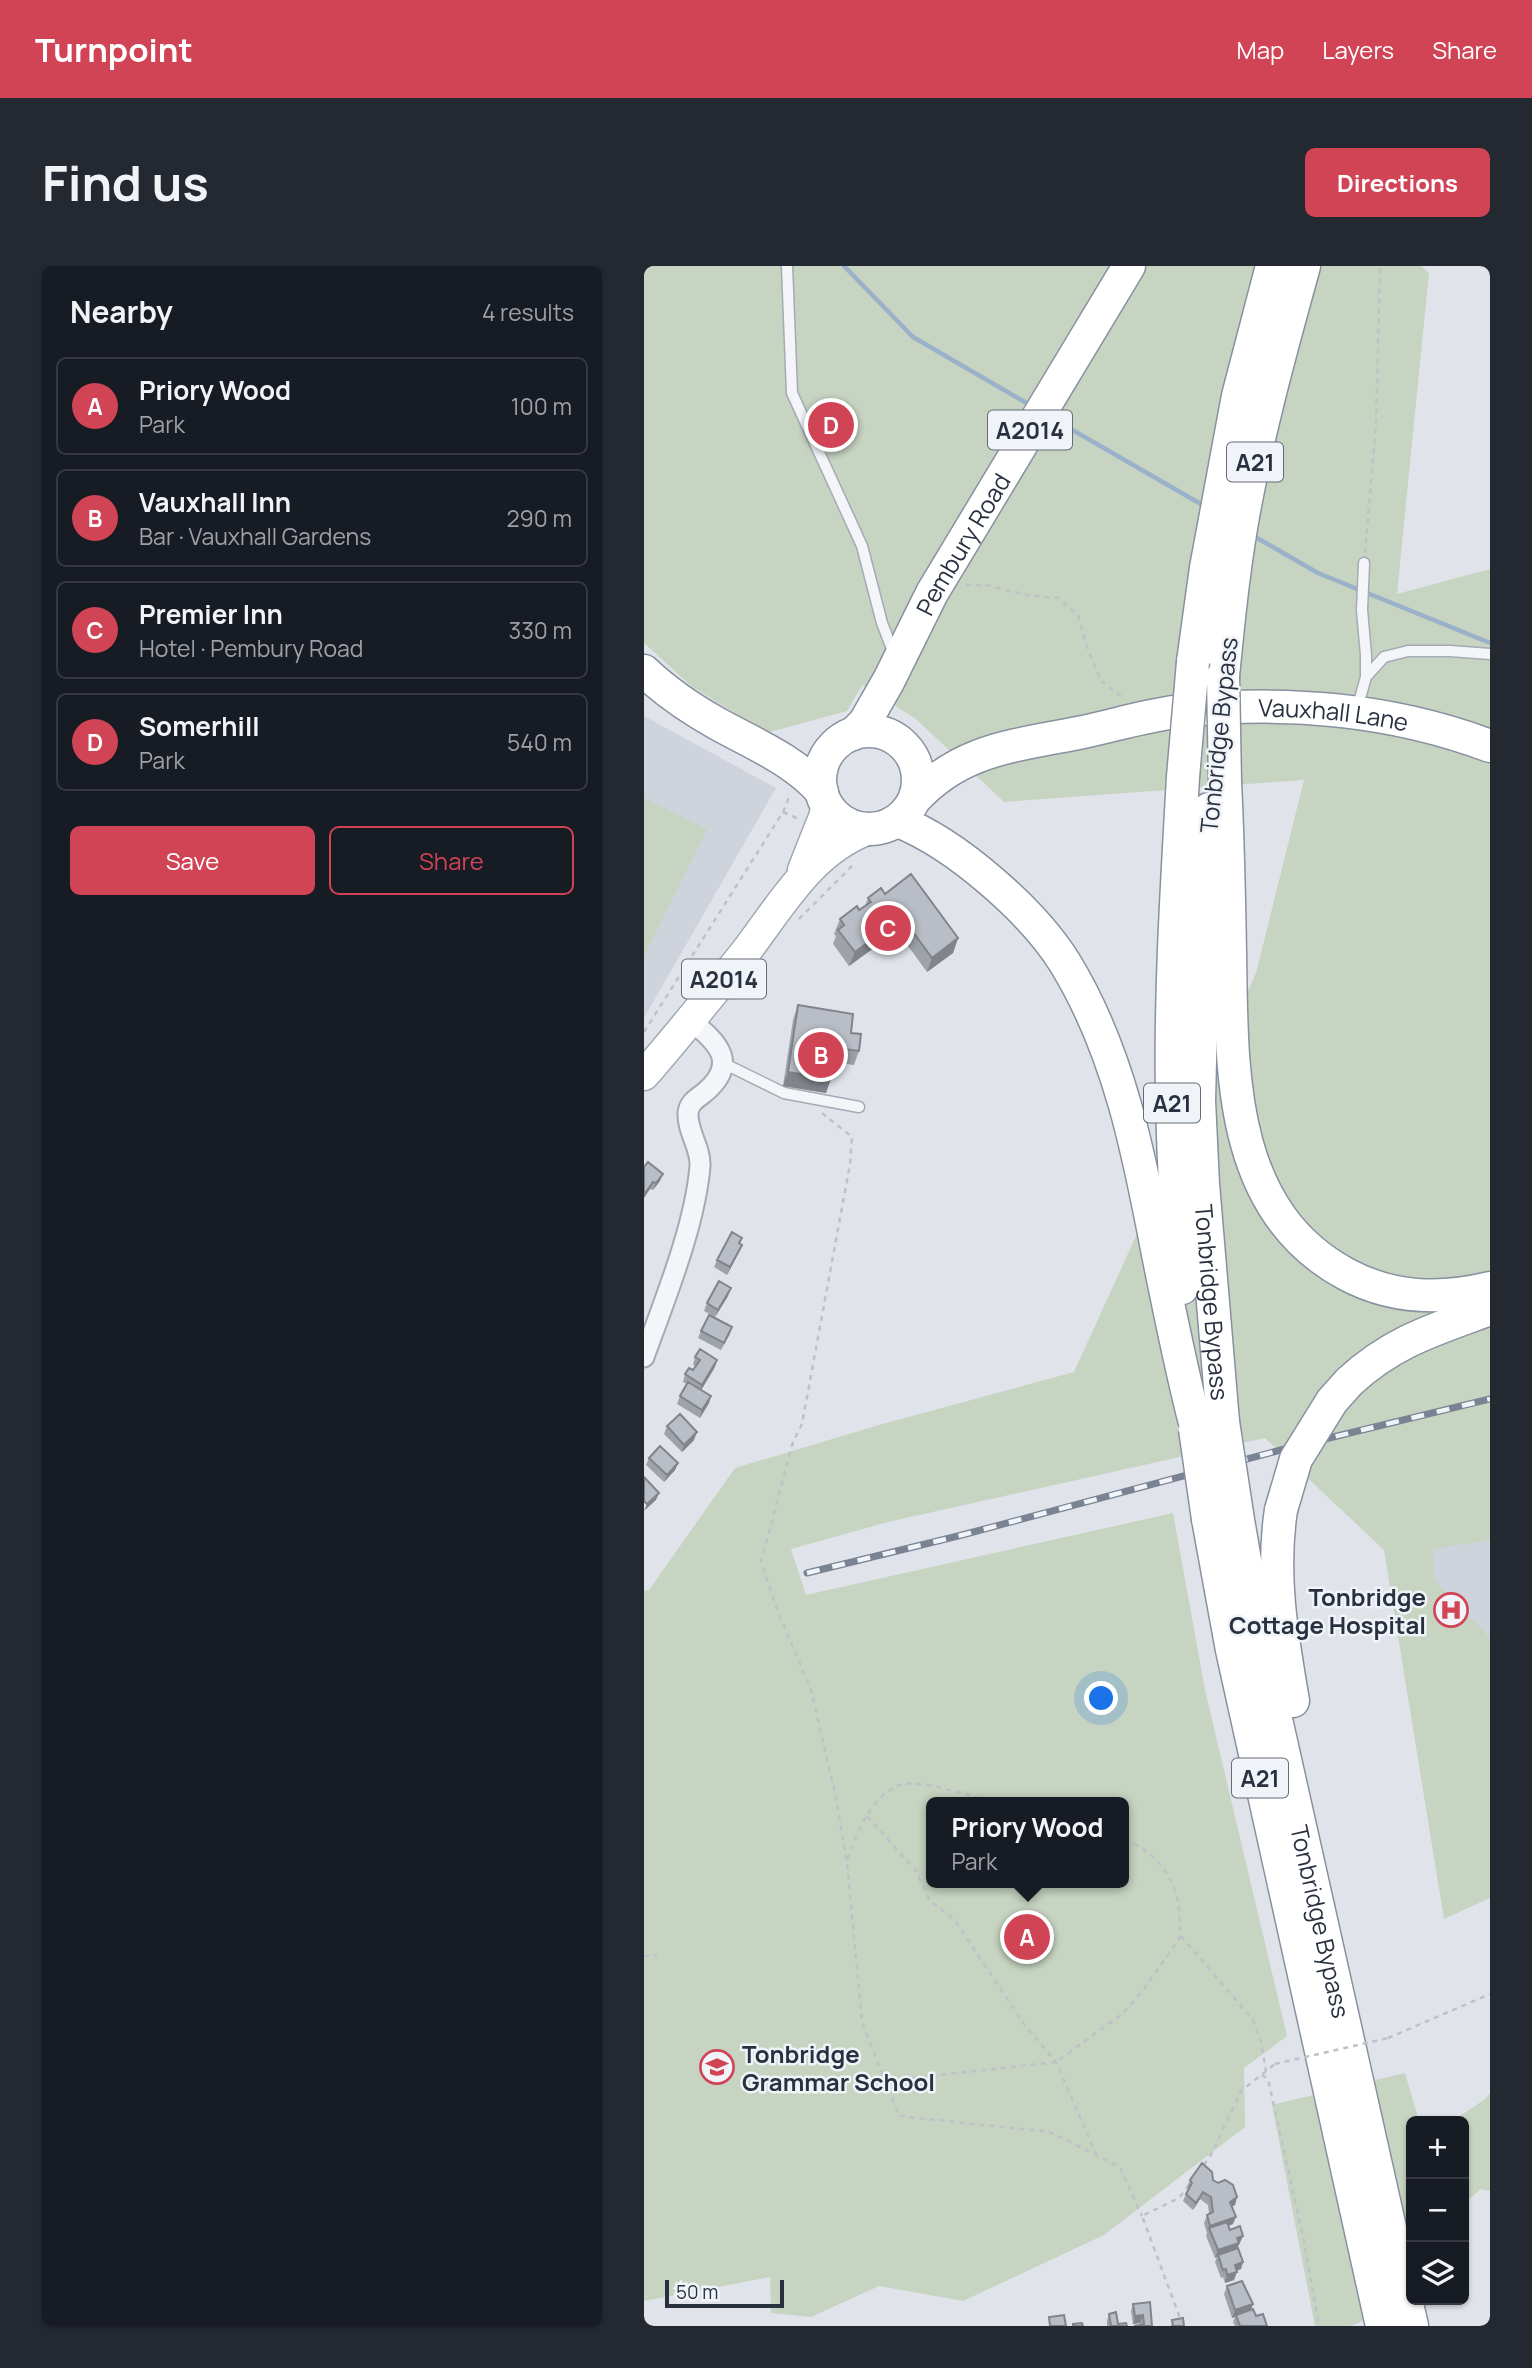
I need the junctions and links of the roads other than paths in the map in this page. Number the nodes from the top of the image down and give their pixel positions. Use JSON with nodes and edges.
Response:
{"nodes":[{"id":1,"x":787,"y":266,"type":"edge"},
{"id":2,"x":1129,"y":266,"type":"edge"},
{"id":3,"x":1272,"y":266,"type":"edge"},
{"id":4,"x":1304,"y":266,"type":"edge"},
{"id":5,"x":1364,"y":563,"type":"road end"},
{"id":6,"x":1490,"y":654,"type":"edge"},
{"id":7,"x":893,"y":670,"type":"junction"},
{"id":8,"x":644,"y":671,"type":"edge"},
{"id":9,"x":1366,"y":677,"type":"junction"},
{"id":10,"x":1356,"y":713,"type":"junction"},
{"id":11,"x":845,"y":739,"type":"junction"},
{"id":12,"x":898,"y":741,"type":"junction"},
{"id":13,"x":1490,"y":746,"type":"edge"},
{"id":14,"x":1007,"y":747,"type":"junction"},
{"id":15,"x":768,"y":749,"type":"junction"},
{"id":16,"x":1207,"y":780,"type":"junction"},
{"id":17,"x":816,"y":790,"type":"junction"},
{"id":18,"x":906,"y":810,"type":"junction"},
{"id":19,"x":867,"y":830,"type":"junction"},
{"id":20,"x":799,"y":880,"type":"junction"},
{"id":21,"x":691,"y":1021,"type":"junction"},
{"id":22,"x":723,"y":1063,"type":"junction"},
{"id":23,"x":644,"y":1075,"type":"edge"},
{"id":24,"x":859,"y":1107,"type":"dead end"},
{"id":25,"x":1490,"y":1288,"type":"edge"},
{"id":26,"x":1490,"y":1309,"type":"edge"},
{"id":27,"x":644,"y":1357,"type":"edge"},
{"id":28,"x":1204,"y":1423,"type":"junction"},
{"id":29,"x":1223,"y":1520,"type":"junction"},
{"id":30,"x":1345,"y":2028,"type":"junction"},
{"id":31,"x":1382,"y":2326,"type":"edge"},
{"id":32,"x":1412,"y":2326,"type":"edge"}],
"edges":[{"from":1,"to":7,"type":"lane"},
{"from":2,"to":7,"type":"highway","name":"Pembury Road","number":"A2014"},
{"from":3,"to":16,"type":"highway","name":"Tonbridge Bypass","number":"A21","bridge":true},
{"from":4,"to":16,"type":"highway","name":"Tonbridge Bypass","number":"A21","bridge":true},
{"from":5,"to":9,"type":"lane"},
{"from":6,"to":9,"type":"lane"},
{"from":7,"to":11,"type":"highway","name":"Pembury Road","number":"A2014"},
{"from":7,"to":12,"type":"highway","name":"Pembury Road","number":"A2014"},
{"from":8,"to":15,"type":"highway"},
{"from":9,"to":10,"type":"lane"},
{"from":10,"to":13,"type":"highway","name":"Vauxhall Lane"},
{"from":10,"to":14,"type":"highway","name":"Vauxhall Lane"},
{"from":11,"to":12,"type":"highway"},
{"from":11,"to":15,"type":"highway"},
{"from":11,"to":17,"type":"highway"},
{"from":12,"to":14,"type":"highway","name":"Vauxhall Lane"},
{"from":12,"to":18,"type":"highway"},
{"from":14,"to":18,"type":"highway","name":"Vauxhall Lane"},
{"from":15,"to":17,"type":"highway"},
{"from":16,"to":25,"type":"highway"},
{"from":16,"to":28,"type":"highway","name":"Tonbridge Bypass","number":"A21"},
{"from":17,"to":19,"type":"highway"},
{"from":17,"to":20,"type":"main road","number":"A2014"},
{"from":18,"to":19,"type":"highway"},
{"from":18,"to":28,"type":"highway"},
{"from":19,"to":20,"type":"main road","number":"A2014"},
{"from":20,"to":21,"type":"main road","number":"A2014"},
{"from":21,"to":22,"type":"street"},
{"from":21,"to":23,"type":"main road","number":"A2014"},
{"from":22,"to":24,"type":"lane"},
{"from":22,"to":27,"type":"street"},
{"from":26,"to":30,"type":"highway","bridge":true},
{"from":28,"to":29,"type":"highway","name":"Tonbridge Bypass","number":"A21","bridge":true},
{"from":29,"to":30,"type":"highway","name":"Tonbridge Bypass","number":"A21"},
{"from":29,"to":31,"type":"highway","name":"Tonbridge Bypass","number":"A21"},
{"from":30,"to":32,"type":"highway","name":"Tonbridge Bypass","number":"A21"}]}
